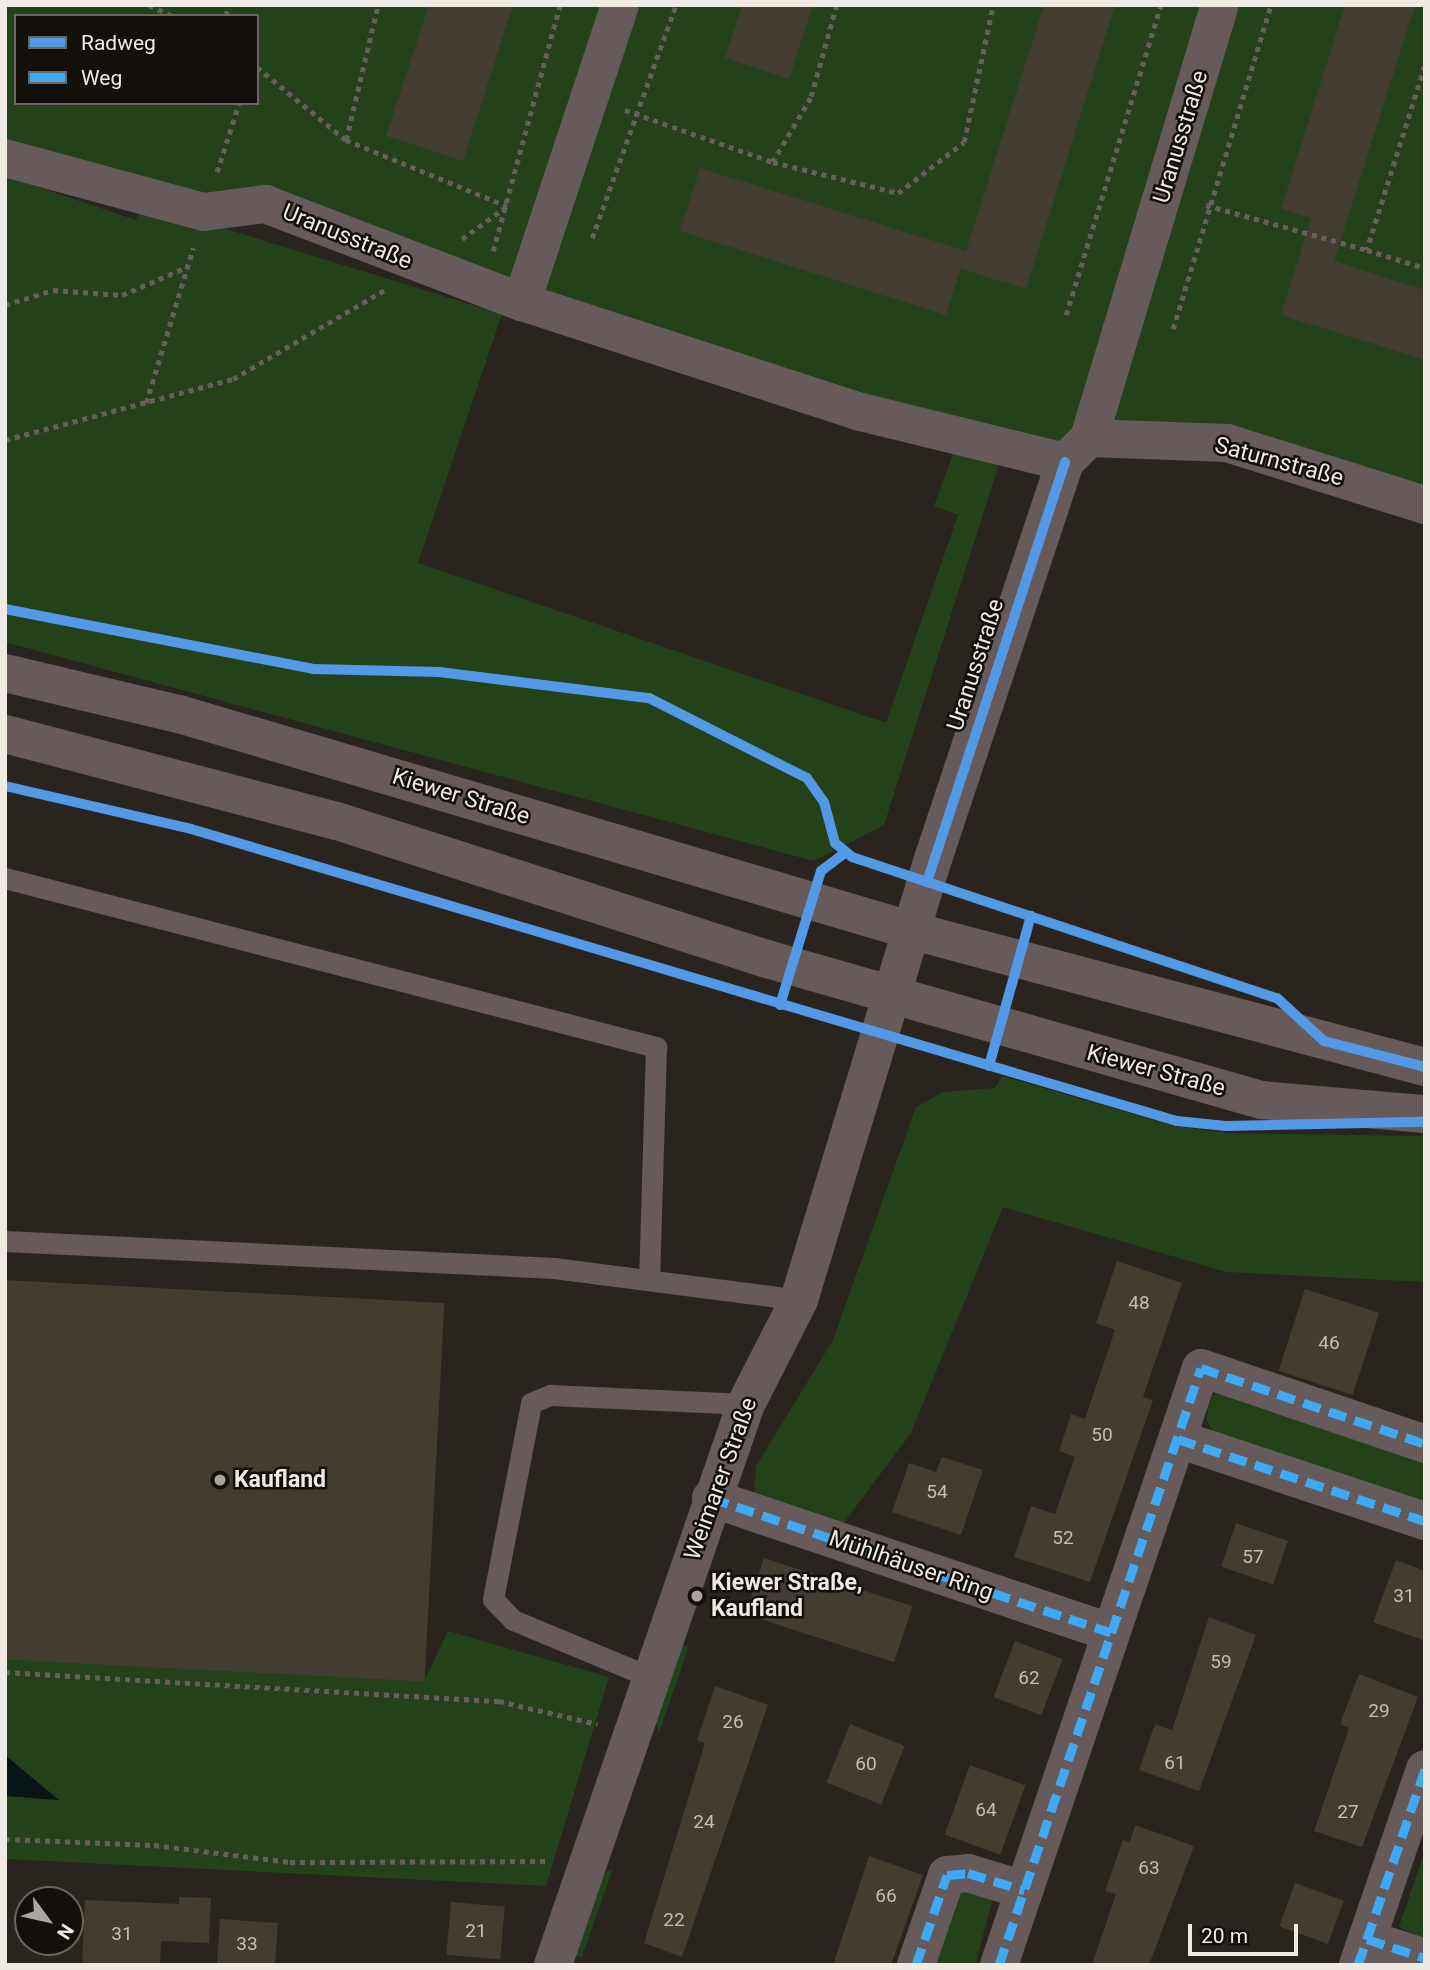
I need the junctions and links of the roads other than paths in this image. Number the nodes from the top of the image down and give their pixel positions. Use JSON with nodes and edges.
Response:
{"nodes":[{"id":1,"x":620,"y":5,"type":"edge"},
{"id":2,"x":1220,"y":5,"type":"edge"},
{"id":3,"x":5,"y":158,"type":"edge"},
{"id":4,"x":523,"y":302,"type":"junction"},
{"id":5,"x":1077,"y":450,"type":"junction"},
{"id":6,"x":1425,"y":505,"type":"edge"},
{"id":7,"x":5,"y":673,"type":"edge"},
{"id":8,"x":5,"y":734,"type":"edge"},
{"id":9,"x":5,"y":878,"type":"edge"},
{"id":10,"x":913,"y":931,"type":"junction"},
{"id":11,"x":894,"y":997,"type":"junction"},
{"id":12,"x":1425,"y":1067,"type":"edge"},
{"id":13,"x":1425,"y":1114,"type":"edge"},
{"id":14,"x":5,"y":1241,"type":"edge"},
{"id":15,"x":649,"y":1280,"type":"junction"},
{"id":16,"x":799,"y":1300,"type":"junction"},
{"id":17,"x":746,"y":1405,"type":"junction"},
{"id":18,"x":1178,"y":1439,"type":"junction"},
{"id":19,"x":1425,"y":1444,"type":"edge"},
{"id":20,"x":711,"y":1498,"type":"junction"},
{"id":21,"x":1425,"y":1521,"type":"edge"},
{"id":22,"x":1111,"y":1633,"type":"junction"},
{"id":23,"x":650,"y":1677,"type":"junction"},
{"id":24,"x":1425,"y":1769,"type":"edge"},
{"id":25,"x":1024,"y":1890,"type":"junction"},
{"id":26,"x":1363,"y":1952,"type":"edge"},
{"id":27,"x":1425,"y":1958,"type":"edge"},
{"id":28,"x":553,"y":1965,"type":"edge"},
{"id":29,"x":916,"y":1965,"type":"edge"},
{"id":30,"x":999,"y":1965,"type":"edge"}],
"edges":[{"from":1,"to":4,"type":"street"},
{"from":2,"to":5,"type":"street","name":"Uranusstraße"},
{"from":3,"to":4,"type":"street","name":"Uranusstraße"},
{"from":4,"to":5,"type":"street","name":"Uranusstraße"},
{"from":5,"to":6,"type":"street","name":"Saturnstraße"},
{"from":5,"to":10,"type":"street","name":"Uranusstraße"},
{"from":7,"to":10,"type":"main road","name":"Kiewer Straße"},
{"from":8,"to":11,"type":"main road","name":"Kiewer Straße"},
{"from":9,"to":15,"type":"lane"},
{"from":10,"to":11,"type":"street"},
{"from":10,"to":12,"type":"main road","name":"Kiewer Straße"},
{"from":11,"to":13,"type":"main road","name":"Kiewer Straße"},
{"from":11,"to":16,"type":"street","name":"Weimarer Straße"},
{"from":14,"to":15,"type":"lane"},
{"from":15,"to":16,"type":"lane"},
{"from":16,"to":17,"type":"street","name":"Weimarer Straße"},
{"from":17,"to":20,"type":"street","name":"Weimarer Straße"},
{"from":17,"to":23,"type":"lane"},
{"from":18,"to":19,"type":"street"},
{"from":18,"to":21,"type":"street"},
{"from":18,"to":22,"type":"street"},
{"from":20,"to":22,"type":"street","name":"Mühlhäuser Ring"},
{"from":20,"to":23,"type":"street","name":"Weimarer Straße"},
{"from":22,"to":25,"type":"street"},
{"from":23,"to":28,"type":"street","name":"Weimarer Straße"},
{"from":24,"to":26,"type":"street"},
{"from":25,"to":29,"type":"street"},
{"from":25,"to":30,"type":"street"},
{"from":26,"to":27,"type":"street"}]}
